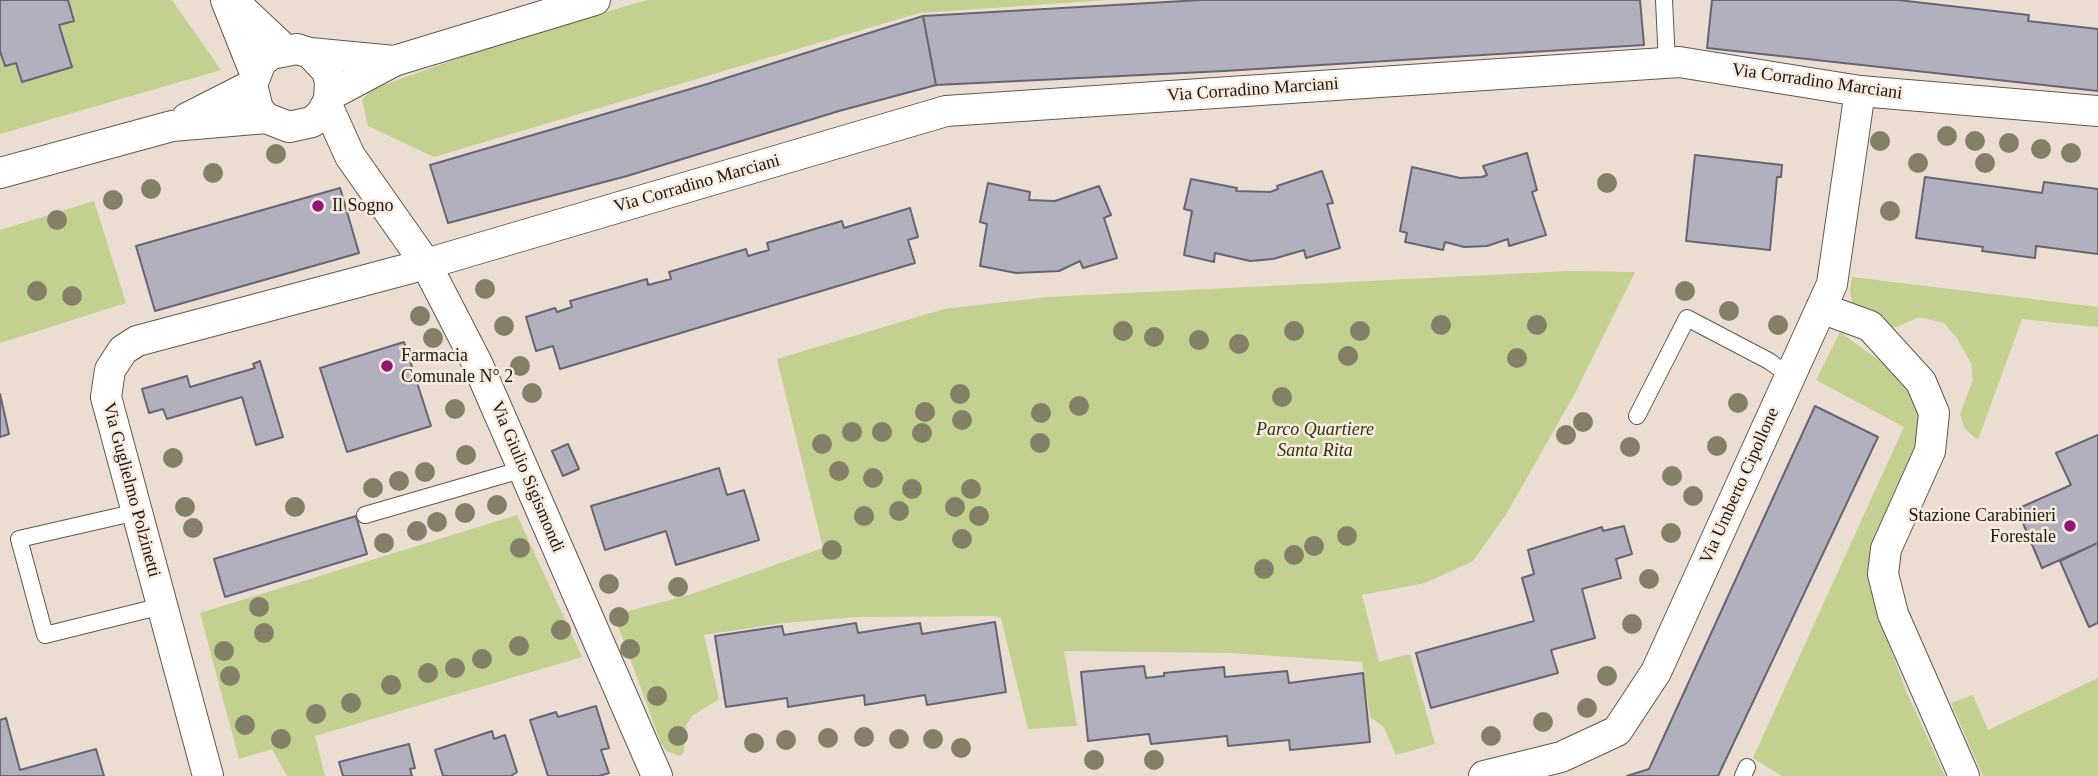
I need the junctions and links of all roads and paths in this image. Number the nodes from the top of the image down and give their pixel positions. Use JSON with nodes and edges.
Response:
{"nodes":[{"id":1,"x":226,"y":0,"type":"edge"},
{"id":2,"x":232,"y":0,"type":"edge"},
{"id":3,"x":594,"y":0,"type":"edge"},
{"id":4,"x":1664,"y":0,"type":"edge"},
{"id":5,"x":297,"y":51,"type":"junction"},
{"id":6,"x":394,"y":61,"type":"junction"},
{"id":7,"x":1667,"y":63,"type":"junction"},
{"id":8,"x":253,"y":79,"type":"junction"},
{"id":9,"x":1860,"y":91,"type":"junction"},
{"id":10,"x":328,"y":100,"type":"junction"},
{"id":11,"x":2098,"y":111,"type":"edge"},
{"id":12,"x":277,"y":123,"type":"junction"},
{"id":13,"x":172,"y":126,"type":"junction"},
{"id":14,"x":350,"y":156,"type":"junction"},
{"id":15,"x":0,"y":173,"type":"edge"},
{"id":16,"x":426,"y":264,"type":"junction"},
{"id":17,"x":1821,"y":308,"type":"junction"},
{"id":18,"x":1790,"y":376,"type":"junction"},
{"id":19,"x":1637,"y":416,"type":"dead end"},
{"id":20,"x":524,"y":469,"type":"junction"},
{"id":21,"x":137,"y":512,"type":"junction"},
{"id":22,"x":365,"y":515,"type":"dead end"},
{"id":23,"x":162,"y":606,"type":"junction"},
{"id":24,"x":208,"y":776,"type":"edge"},
{"id":25,"x":657,"y":776,"type":"edge"},
{"id":26,"x":1484,"y":776,"type":"edge"},
{"id":27,"x":1964,"y":776,"type":"edge"}],
"edges":[{"from":1,"to":8,"type":"street"},
{"from":2,"to":5,"type":"street"},
{"from":3,"to":6,"type":"street"},
{"from":4,"to":7,"type":"lane"},
{"from":5,"to":6,"type":"street"},
{"from":5,"to":8,"type":"street"},
{"from":5,"to":10,"type":"street"},
{"from":6,"to":10,"type":"street"},
{"from":7,"to":9,"type":"street","name":"Via Corradino Marciani"},
{"from":7,"to":16,"type":"street","name":"Via Corradino Marciani"},
{"from":8,"to":12,"type":"street"},
{"from":8,"to":13,"type":"street"},
{"from":9,"to":11,"type":"street","name":"Via Corradino Marciani"},
{"from":9,"to":17,"type":"street","name":"Via Umberto Cipollone"},
{"from":10,"to":12,"type":"street"},
{"from":10,"to":14,"type":"street","name":"Via Giulio Sigismondi"},
{"from":12,"to":13,"type":"street"},
{"from":12,"to":14,"type":"street","name":"Via Giulio Sigismondi"},
{"from":13,"to":15,"type":"street"},
{"from":14,"to":16,"type":"street","name":"Via Giulio Sigismondi"},
{"from":16,"to":20,"type":"street","name":"Via Giulio Sigismondi"},
{"from":16,"to":21,"type":"street","name":"Via Guglielmo Polzinetti"},
{"from":17,"to":18,"type":"street","name":"Via Umberto Cipollone"},
{"from":17,"to":27,"type":"street"},
{"from":18,"to":19,"type":"lane"},
{"from":18,"to":26,"type":"street","name":"Via Umberto Cipollone"},
{"from":20,"to":22,"type":"lane"},
{"from":20,"to":25,"type":"street","name":"Via Giulio Sigismondi"},
{"from":21,"to":23,"type":"street","name":"Via Guglielmo Polzinetti"},
{"from":21,"to":23,"type":"lane"},
{"from":23,"to":24,"type":"street","name":"Via Guglielmo Polzinetti"}]}
